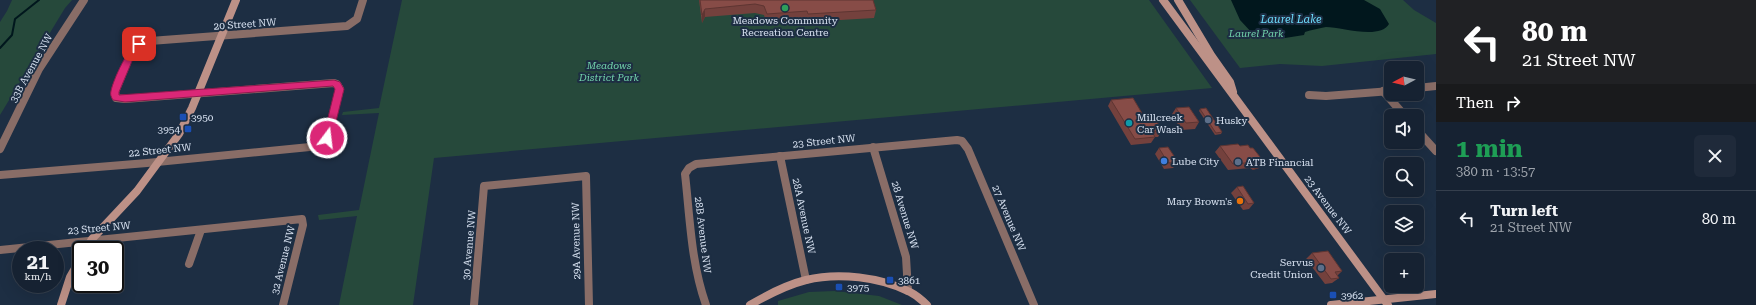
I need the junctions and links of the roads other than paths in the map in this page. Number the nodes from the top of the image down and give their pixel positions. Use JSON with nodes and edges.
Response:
{"nodes":[{"id":1,"x":84,"y":0,"type":"edge"},
{"id":2,"x":236,"y":0,"type":"edge"},
{"id":3,"x":363,"y":0,"type":"edge"},
{"id":4,"x":1163,"y":0,"type":"edge"},
{"id":5,"x":1178,"y":0,"type":"edge"},
{"id":6,"x":222,"y":35,"type":"junction"},
{"id":7,"x":1436,"y":86,"type":"edge"},
{"id":8,"x":1424,"y":87,"type":"edge"},
{"id":9,"x":1382,"y":91,"type":"joint"},
{"id":10,"x":198,"y":93,"type":"junction"},
{"id":11,"x":1309,"y":95,"type":"dead end"},
{"id":12,"x":1235,"y":98,"type":"junction"},
{"id":13,"x":1398,"y":109,"type":"edge"},
{"id":14,"x":1424,"y":138,"type":"edge"},
{"id":15,"x":962,"y":140,"type":"joint"},
{"id":16,"x":873,"y":147,"type":"junction"},
{"id":17,"x":0,"y":149,"type":"edge"},
{"id":18,"x":1436,"y":151,"type":"edge"},
{"id":19,"x":780,"y":156,"type":"junction"},
{"id":20,"x":160,"y":161,"type":"junction"},
{"id":21,"x":689,"y":168,"type":"joint"},
{"id":22,"x":0,"y":175,"type":"edge"},
{"id":23,"x":484,"y":186,"type":"joint"},
{"id":24,"x":303,"y":220,"type":"joint"},
{"id":25,"x":201,"y":230,"type":"junction"},
{"id":26,"x":92,"y":239,"type":"junction"},
{"id":27,"x":0,"y":250,"type":"edge"},
{"id":28,"x":189,"y":264,"type":"dead end"},
{"id":29,"x":72,"y":274,"type":"edge"},
{"id":30,"x":806,"y":280,"type":"junction"},
{"id":31,"x":908,"y":291,"type":"junction"},
{"id":32,"x":1436,"y":294,"type":"edge"},
{"id":33,"x":1386,"y":302,"type":"edge"},
{"id":34,"x":61,"y":305,"type":"edge"},
{"id":35,"x":283,"y":305,"type":"edge"},
{"id":36,"x":474,"y":305,"type":"edge"},
{"id":37,"x":589,"y":305,"type":"edge"},
{"id":38,"x":706,"y":305,"type":"edge"},
{"id":39,"x":750,"y":305,"type":"edge"},
{"id":40,"x":927,"y":305,"type":"edge"},
{"id":41,"x":1034,"y":305,"type":"edge"},
{"id":42,"x":1331,"y":305,"type":"edge"}],
"edges":[{"from":1,"to":17,"type":"street","name":"33B Avenue NW"},
{"from":2,"to":6,"type":"street"},
{"from":3,"to":6,"type":"street","name":"20 Street NW"},
{"from":4,"to":12,"type":"street","name":"23 Avenue NW"},
{"from":5,"to":12,"type":"street","name":"23 Avenue NW"},
{"from":6,"to":10,"type":"street"},
{"from":6,"to":10,"type":"street","name":"20 Street NW"},
{"from":7,"to":8,"type":"street"},
{"from":9,"to":11,"type":"street"},
{"from":9,"to":13,"type":"street"},
{"from":10,"to":20,"type":"street"},
{"from":10,"to":20,"type":"street","name":"22 Street NW"},
{"from":12,"to":33,"type":"street","name":"23 Avenue NW"},
{"from":14,"to":18,"type":"street"},
{"from":15,"to":16,"type":"street","name":"23 Street NW"},
{"from":15,"to":41,"type":"street","name":"27 Avenue NW"},
{"from":16,"to":19,"type":"street","name":"23 Street NW"},
{"from":16,"to":31,"type":"street","name":"28 Avenue NW"},
{"from":19,"to":21,"type":"street","name":"23 Street NW"},
{"from":19,"to":30,"type":"street","name":"28A Avenue NW"},
{"from":20,"to":22,"type":"street","name":"22 Street NW"},
{"from":20,"to":26,"type":"street"},
{"from":21,"to":38,"type":"street","name":"28B Avenue NW"},
{"from":23,"to":36,"type":"street","name":"30 Avenue NW"},
{"from":23,"to":37,"type":"street","name":"29A Avenue NW"},
{"from":24,"to":25,"type":"street","name":"23 Street NW"},
{"from":24,"to":35,"type":"street","name":"32 Avenue NW"},
{"from":25,"to":26,"type":"street","name":"23 Street NW"},
{"from":25,"to":28,"type":"street"},
{"from":26,"to":27,"type":"street","name":"23 Street NW"},
{"from":29,"to":34,"type":"street"},
{"from":30,"to":31,"type":"street"},
{"from":30,"to":39,"type":"street"},
{"from":31,"to":40,"type":"street"},
{"from":32,"to":33,"type":"street"},
{"from":33,"to":42,"type":"street"}]}
